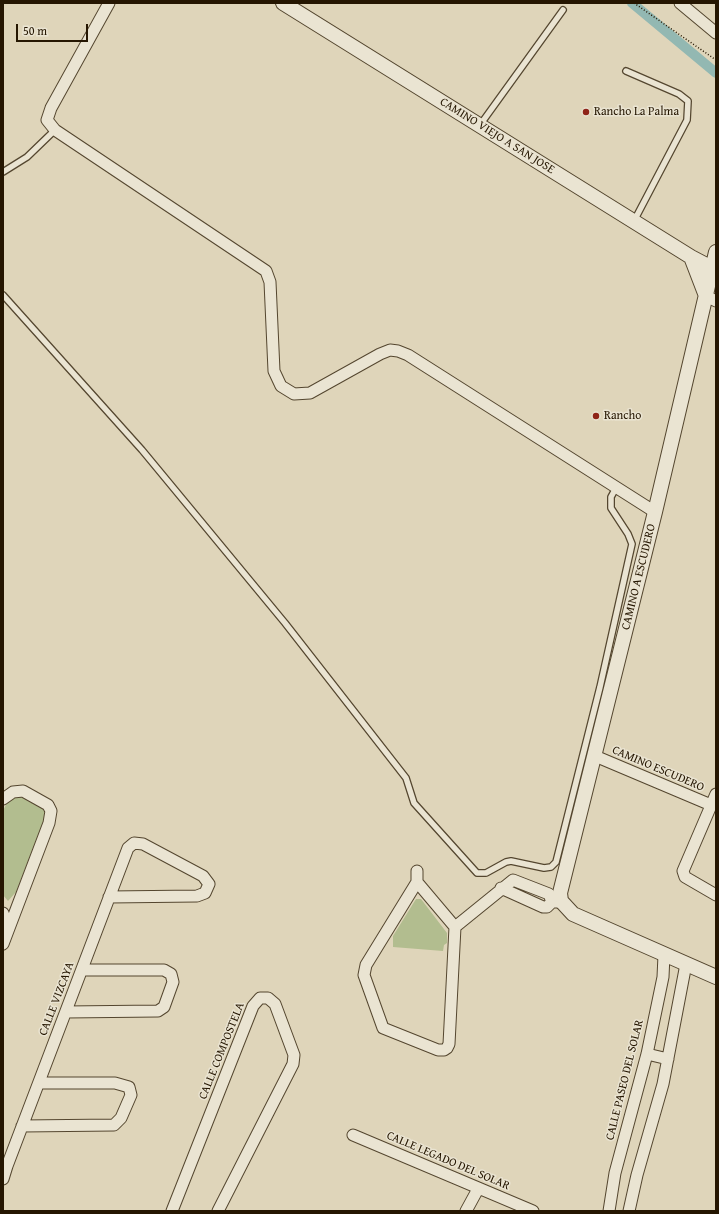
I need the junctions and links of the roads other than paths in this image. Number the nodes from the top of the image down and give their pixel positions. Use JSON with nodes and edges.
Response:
{"nodes":[{"id":1,"x":109,"y":3,"type":"edge"},
{"id":2,"x":283,"y":3,"type":"edge"},
{"id":3,"x":686,"y":5,"type":"edge"},
{"id":4,"x":563,"y":10,"type":"dead end"},
{"id":5,"x":716,"y":34,"type":"edge"},
{"id":6,"x":626,"y":71,"type":"dead end"},
{"id":7,"x":479,"y":125,"type":"junction"},
{"id":8,"x":55,"y":130,"type":"junction"},
{"id":9,"x":3,"y":172,"type":"edge"},
{"id":10,"x":634,"y":222,"type":"junction"},
{"id":11,"x":716,"y":252,"type":"edge"},
{"id":12,"x":691,"y":257,"type":"junction"},
{"id":13,"x":712,"y":268,"type":"junction"},
{"id":14,"x":712,"y":293,"type":"edge"},
{"id":15,"x":3,"y":295,"type":"edge"},
{"id":16,"x":616,"y":488,"type":"junction"},
{"id":17,"x":655,"y":512,"type":"junction"},
{"id":18,"x":595,"y":756,"type":"junction"},
{"id":19,"x":716,"y":794,"type":"edge"},
{"id":20,"x":3,"y":799,"type":"edge"},
{"id":21,"x":711,"y":805,"type":"junction"},
{"id":22,"x":716,"y":894,"type":"edge"},
{"id":23,"x":109,"y":897,"type":"junction"},
{"id":24,"x":556,"y":902,"type":"junction"},
{"id":25,"x":3,"y":913,"type":"edge"},
{"id":26,"x":455,"y":927,"type":"junction"},
{"id":27,"x":9,"y":928,"type":"junction"},
{"id":28,"x":3,"y":944,"type":"edge"},
{"id":29,"x":664,"y":955,"type":"junction"},
{"id":30,"x":686,"y":964,"type":"junction"},
{"id":31,"x":82,"y":970,"type":"junction"},
{"id":32,"x":716,"y":977,"type":"edge"},
{"id":33,"x":66,"y":1012,"type":"junction"},
{"id":34,"x":647,"y":1054,"type":"junction"},
{"id":35,"x":668,"y":1059,"type":"junction"},
{"id":36,"x":38,"y":1083,"type":"junction"},
{"id":37,"x":22,"y":1126,"type":"junction"},
{"id":38,"x":353,"y":1135,"type":"dead end"},
{"id":39,"x":5,"y":1167,"type":"edge"},
{"id":40,"x":3,"y":1179,"type":"edge"},
{"id":41,"x":478,"y":1189,"type":"junction"},
{"id":42,"x":172,"y":1211,"type":"edge"},
{"id":43,"x":218,"y":1211,"type":"edge"},
{"id":44,"x":466,"y":1211,"type":"edge"},
{"id":45,"x":533,"y":1211,"type":"edge"},
{"id":46,"x":609,"y":1211,"type":"edge"},
{"id":47,"x":629,"y":1211,"type":"edge"}],
"edges":[{"from":1,"to":8,"type":"street"},
{"from":2,"to":7,"type":"street","name":"CAMINO VIEJO A SAN JOSE"},
{"from":3,"to":5,"type":"street"},
{"from":4,"to":7,"type":"lane"},
{"from":6,"to":10,"type":"lane"},
{"from":7,"to":10,"type":"street","name":"CAMINO VIEJO A SAN JOSE"},
{"from":8,"to":9,"type":"lane"},
{"from":8,"to":16,"type":"street"},
{"from":10,"to":12,"type":"street","name":"CAMINO VIEJO A SAN JOSE"},
{"from":11,"to":13,"type":"street","name":"CAMINO A ESCUDERO"},
{"from":12,"to":13,"type":"street","name":"CAMINO VIEJO A SAN JOSE"},
{"from":12,"to":14,"type":"street"},
{"from":13,"to":14,"type":"street","name":"CAMINO A ESCUDERO"},
{"from":14,"to":17,"type":"street","name":"CAMINO A ESCUDERO"},
{"from":15,"to":16,"type":"lane"},
{"from":16,"to":17,"type":"street"},
{"from":17,"to":18,"type":"street","name":"CAMINO A ESCUDERO"},
{"from":18,"to":21,"type":"street","name":"CAMINO ESCUDERO"},
{"from":18,"to":24,"type":"street","name":"CAMINO A ESCUDERO"},
{"from":19,"to":21,"type":"street","name":"CAMINO ESCUDERO"},
{"from":20,"to":27,"type":"street"},
{"from":21,"to":22,"type":"street","name":"CAMINO ESCUDERO"},
{"from":23,"to":23,"type":"street","name":"CALLE VIZCAYA"},
{"from":23,"to":31,"type":"street","name":"CALLE VIZCAYA"},
{"from":24,"to":26,"type":"street"},
{"from":24,"to":29,"type":"street"},
{"from":25,"to":27,"type":"street"},
{"from":26,"to":26,"type":"street"},
{"from":27,"to":28,"type":"street"},
{"from":29,"to":30,"type":"street"},
{"from":29,"to":34,"type":"street","name":"CALLE PASEO DEL SOLAR"},
{"from":30,"to":32,"type":"street"},
{"from":30,"to":35,"type":"street"},
{"from":31,"to":33,"type":"street","name":"CALLE VIZCAYA"},
{"from":31,"to":33,"type":"street"},
{"from":33,"to":36,"type":"street","name":"CALLE VIZCAYA"},
{"from":34,"to":35,"type":"street"},
{"from":34,"to":46,"type":"street","name":"CALLE PASEO DEL SOLAR"},
{"from":35,"to":47,"type":"street"},
{"from":36,"to":37,"type":"street","name":"CALLE VIZCAYA"},
{"from":36,"to":37,"type":"street"},
{"from":37,"to":39,"type":"street","name":"CALLE VIZCAYA"},
{"from":38,"to":41,"type":"street","name":"CALLE LEGADO DEL SOLAR"},
{"from":39,"to":40,"type":"street","name":"CALLE VIZCAYA"},
{"from":41,"to":44,"type":"street"},
{"from":41,"to":45,"type":"street","name":"CALLE LEGADO DEL SOLAR"},
{"from":42,"to":43,"type":"street","name":"CALLE COMPOSTELA"}]}
